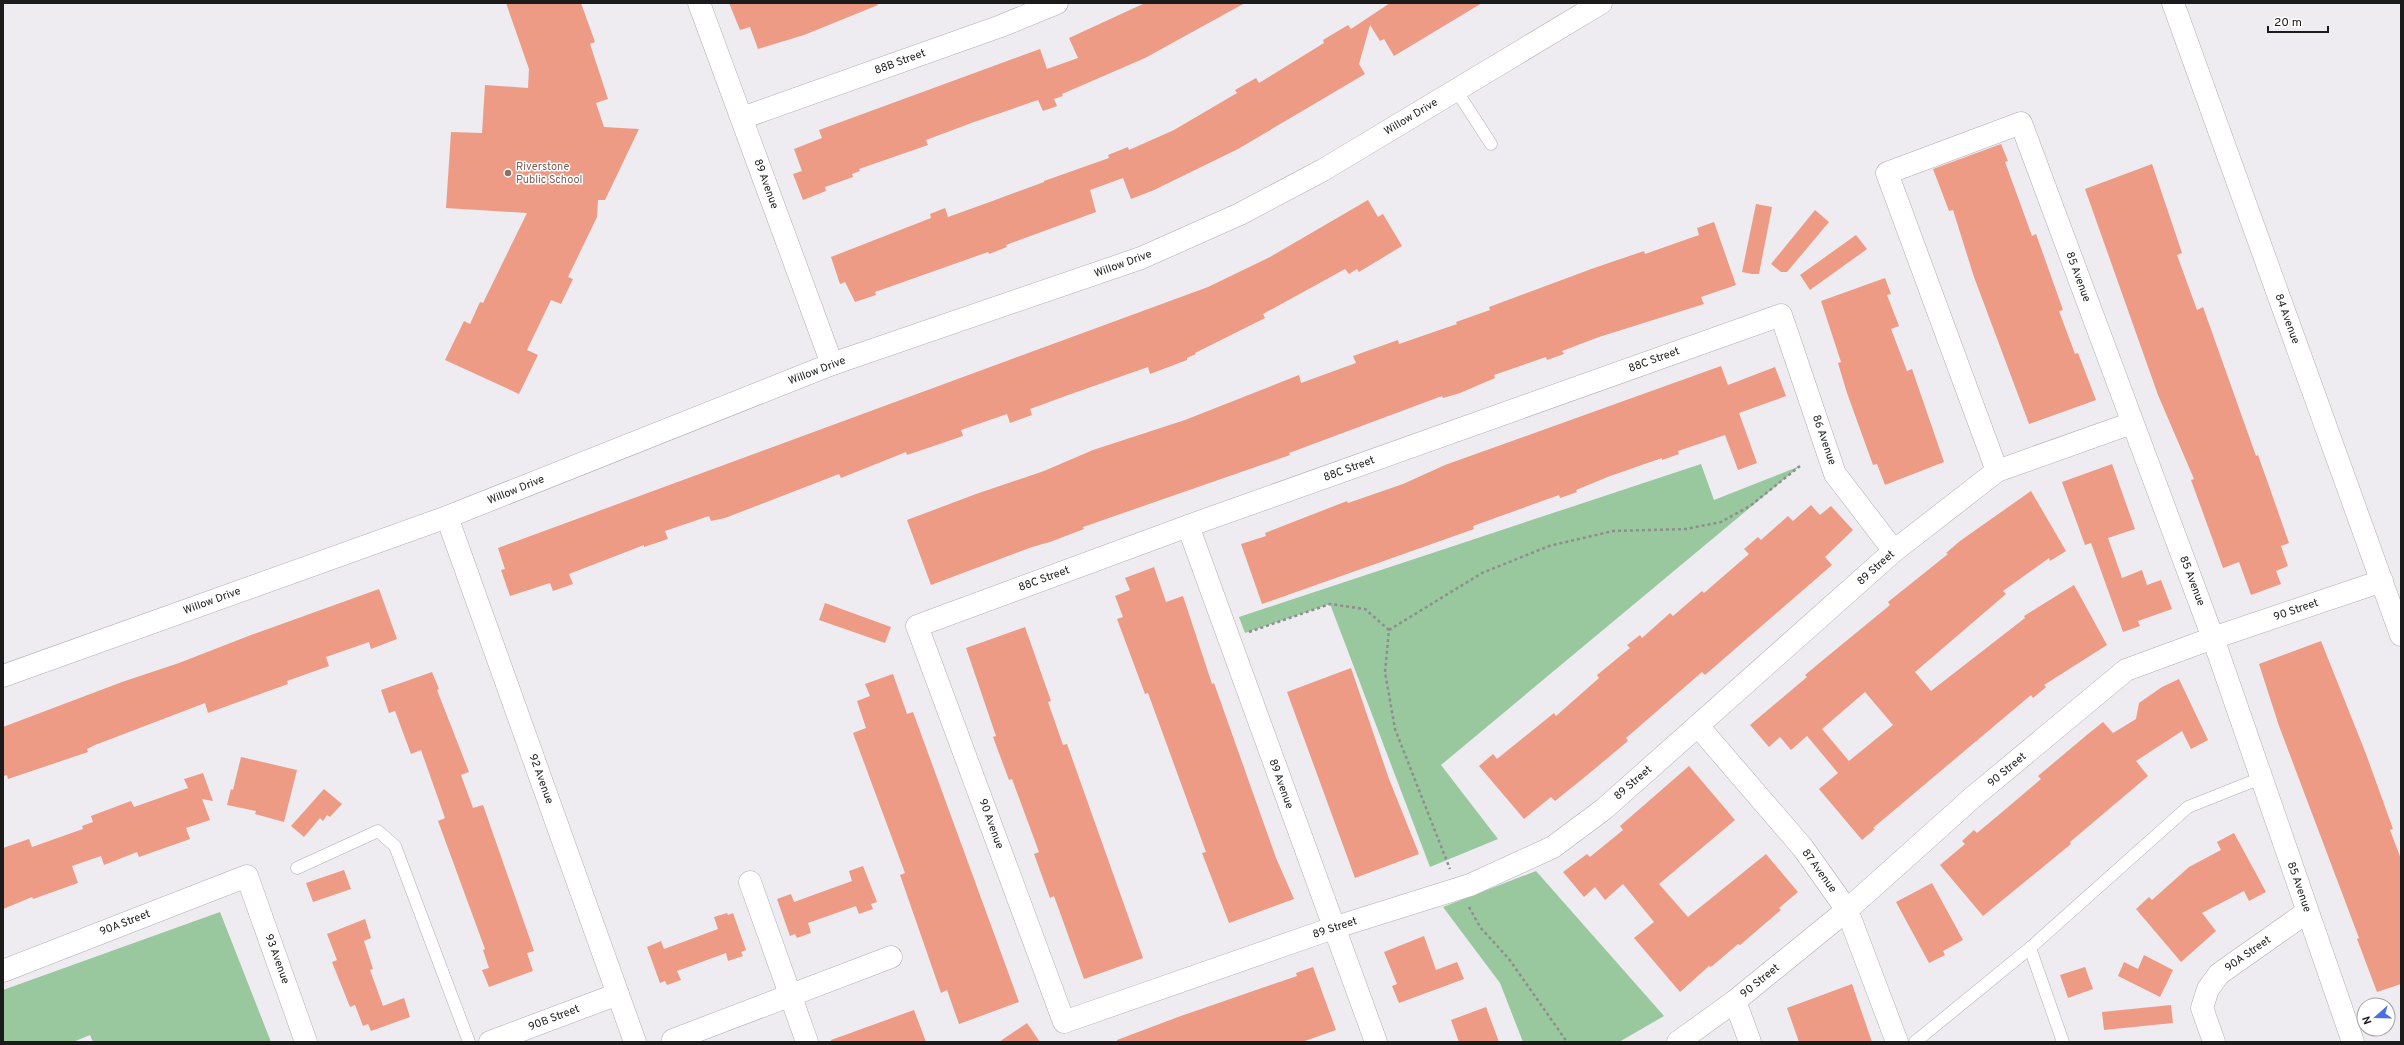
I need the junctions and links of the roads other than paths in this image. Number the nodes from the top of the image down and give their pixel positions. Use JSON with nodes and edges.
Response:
{"nodes":[{"id":1,"x":700,"y":3,"type":"edge"},
{"id":2,"x":1057,"y":3,"type":"edge"},
{"id":3,"x":1601,"y":3,"type":"edge"},
{"id":4,"x":2173,"y":3,"type":"edge"},
{"id":5,"x":1456,"y":90,"type":"junction"},
{"id":6,"x":742,"y":118,"type":"junction"},
{"id":7,"x":1491,"y":144,"type":"dead end"},
{"id":8,"x":1781,"y":315,"type":"joint"},
{"id":9,"x":832,"y":364,"type":"junction"},
{"id":10,"x":2132,"y":423,"type":"junction"},
{"id":11,"x":1997,"y":471,"type":"junction"},
{"id":12,"x":447,"y":517,"type":"junction"},
{"id":13,"x":1188,"y":526,"type":"junction"},
{"id":14,"x":1894,"y":551,"type":"junction"},
{"id":15,"x":2382,"y":581,"type":"junction"},
{"id":16,"x":917,"y":626,"type":"joint"},
{"id":17,"x":2401,"y":635,"type":"edge"},
{"id":18,"x":2213,"y":638,"type":"junction"},
{"id":19,"x":3,"y":676,"type":"edge"},
{"id":20,"x":1698,"y":726,"type":"junction"},
{"id":21,"x":2261,"y":778,"type":"junction"},
{"id":22,"x":297,"y":868,"type":"dead end"},
{"id":23,"x":247,"y":876,"type":"joint"},
{"id":24,"x":750,"y":882,"type":"dead end"},
{"id":25,"x":1847,"y":910,"type":"junction"},
{"id":26,"x":2307,"y":912,"type":"junction"},
{"id":27,"x":1333,"y":928,"type":"junction"},
{"id":28,"x":2030,"y":948,"type":"junction"},
{"id":29,"x":891,"y":957,"type":"dead end"},
{"id":30,"x":3,"y":971,"type":"edge"},
{"id":31,"x":618,"y":994,"type":"junction"},
{"id":32,"x":790,"y":995,"type":"junction"},
{"id":33,"x":1735,"y":1001,"type":"junction"},
{"id":34,"x":1064,"y":1022,"type":"joint"},
{"id":35,"x":673,"y":1040,"type":"dead end"},
{"id":36,"x":306,"y":1042,"type":"edge"},
{"id":37,"x":469,"y":1042,"type":"edge"},
{"id":38,"x":490,"y":1042,"type":"edge"},
{"id":39,"x":635,"y":1042,"type":"edge"},
{"id":40,"x":807,"y":1042,"type":"edge"},
{"id":41,"x":1376,"y":1042,"type":"edge"},
{"id":42,"x":1678,"y":1042,"type":"edge"},
{"id":43,"x":1750,"y":1042,"type":"edge"},
{"id":44,"x":1897,"y":1042,"type":"edge"},
{"id":45,"x":1914,"y":1042,"type":"edge"},
{"id":46,"x":2063,"y":1042,"type":"edge"},
{"id":47,"x":2214,"y":1042,"type":"edge"},
{"id":48,"x":2354,"y":1042,"type":"edge"}],
"edges":[{"from":1,"to":6,"type":"street","name":"89 Avenue"},
{"from":2,"to":6,"type":"street","name":"88B Street"},
{"from":3,"to":5,"type":"street","name":"Willow Drive"},
{"from":4,"to":15,"type":"street","name":"84 Avenue"},
{"from":5,"to":7,"type":"lane"},
{"from":5,"to":9,"type":"street","name":"Willow Drive"},
{"from":6,"to":9,"type":"street","name":"89 Avenue"},
{"from":8,"to":13,"type":"street","name":"88C Street"},
{"from":8,"to":14,"type":"street","name":"86 Avenue"},
{"from":9,"to":12,"type":"street","name":"Willow Drive"},
{"from":10,"to":11,"type":"street","name":"89 Street"},
{"from":10,"to":11,"type":"street","name":"85 Avenue"},
{"from":10,"to":18,"type":"street","name":"85 Avenue"},
{"from":11,"to":14,"type":"street","name":"89 Street"},
{"from":12,"to":19,"type":"street","name":"Willow Drive"},
{"from":12,"to":31,"type":"street","name":"92 Avenue"},
{"from":13,"to":16,"type":"street","name":"88C Street"},
{"from":13,"to":27,"type":"street","name":"89 Avenue"},
{"from":14,"to":20,"type":"street","name":"89 Street"},
{"from":15,"to":17,"type":"street","name":"84 Avenue"},
{"from":15,"to":18,"type":"street","name":"90 Street"},
{"from":16,"to":34,"type":"street","name":"90 Avenue"},
{"from":18,"to":21,"type":"street","name":"85 Avenue"},
{"from":18,"to":25,"type":"street","name":"90 Street"},
{"from":20,"to":25,"type":"street","name":"87 Avenue"},
{"from":20,"to":27,"type":"street","name":"89 Street"},
{"from":21,"to":26,"type":"street","name":"85 Avenue"},
{"from":21,"to":28,"type":"lane"},
{"from":22,"to":37,"type":"lane"},
{"from":23,"to":30,"type":"street","name":"90A Street"},
{"from":23,"to":36,"type":"street","name":"93 Avenue"},
{"from":24,"to":32,"type":"street"},
{"from":25,"to":33,"type":"street","name":"90 Street"},
{"from":25,"to":44,"type":"street","name":"87 Avenue"},
{"from":26,"to":47,"type":"street","name":"90A Street"},
{"from":26,"to":48,"type":"street","name":"85 Avenue"},
{"from":27,"to":34,"type":"street","name":"89 Street"},
{"from":27,"to":41,"type":"street","name":"89 Avenue"},
{"from":28,"to":45,"type":"lane"},
{"from":28,"to":46,"type":"lane"},
{"from":29,"to":32,"type":"street"},
{"from":31,"to":38,"type":"street","name":"90B Street"},
{"from":31,"to":39,"type":"street","name":"92 Avenue"},
{"from":32,"to":35,"type":"street"},
{"from":32,"to":40,"type":"street"},
{"from":33,"to":42,"type":"street","name":"90 Street"},
{"from":33,"to":43,"type":"street"}]}
